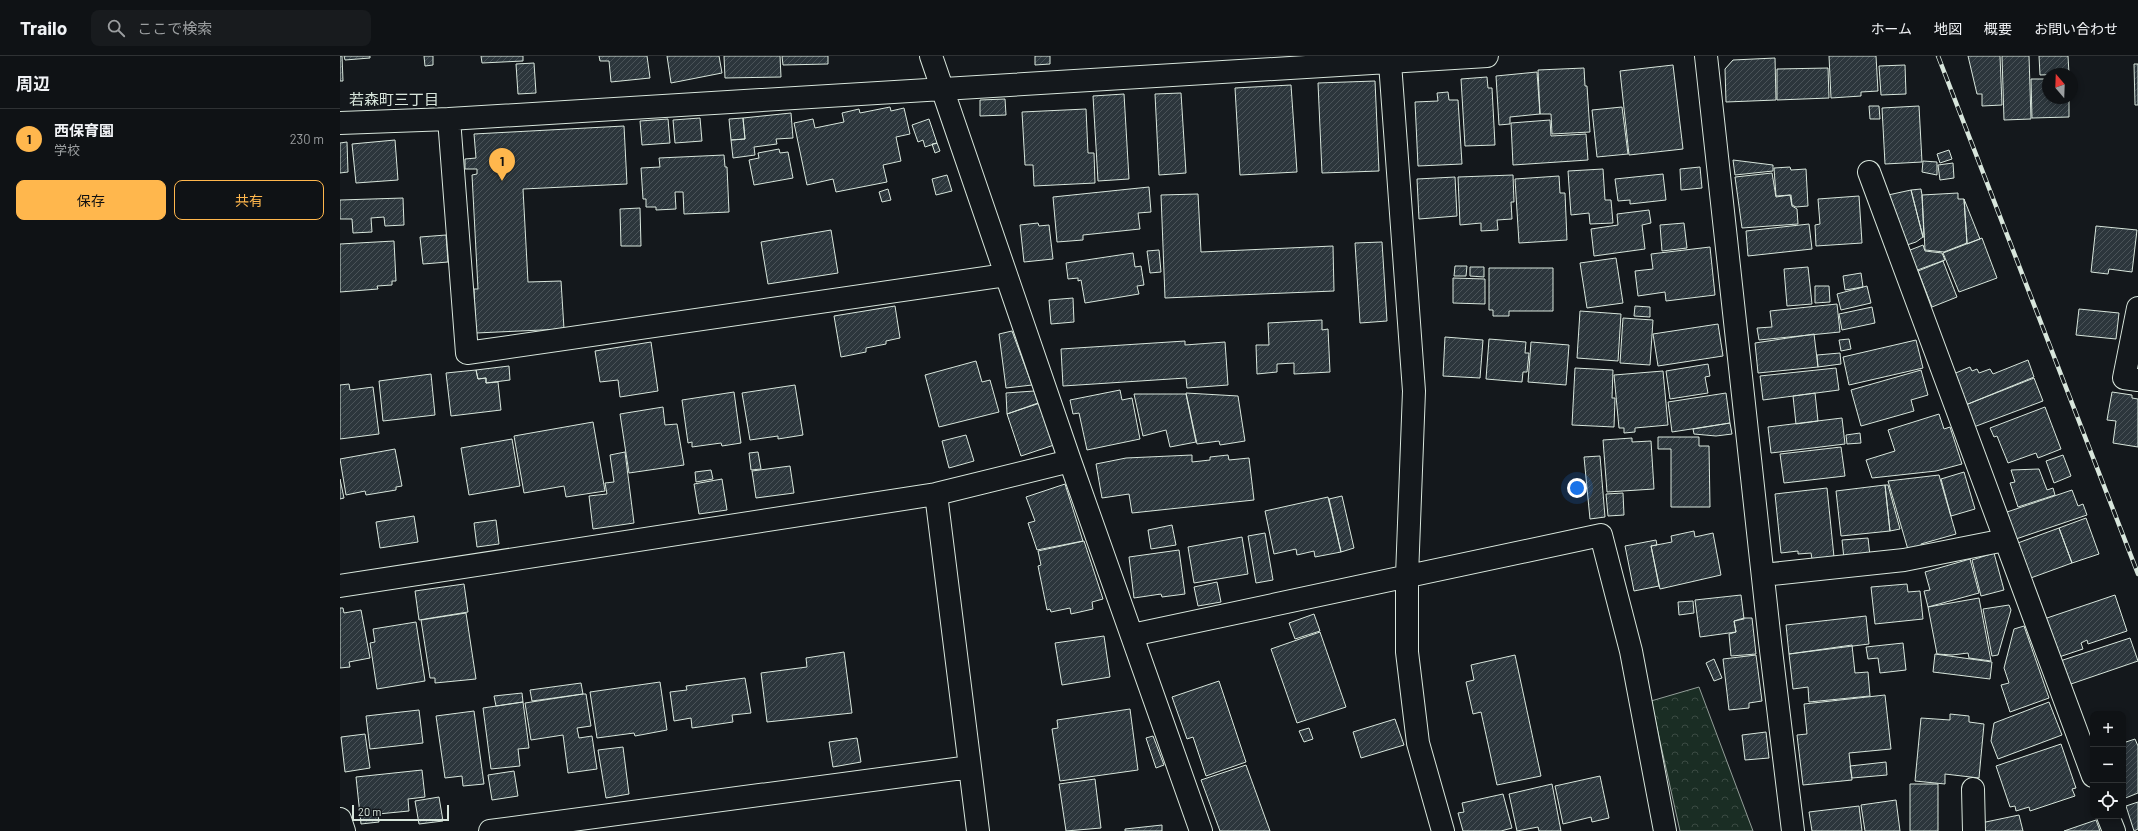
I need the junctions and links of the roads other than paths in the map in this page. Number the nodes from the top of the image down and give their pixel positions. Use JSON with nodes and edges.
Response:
{"nodes":[{"id":1,"x":932,"y":56,"type":"edge"},
{"id":2,"x":1487,"y":56,"type":"edge"},
{"id":3,"x":1706,"y":56,"type":"edge"},
{"id":4,"x":1390,"y":63,"type":"junction"},
{"id":5,"x":942,"y":89,"type":"junction"},
{"id":6,"x":449,"y":119,"type":"junction"},
{"id":7,"x":340,"y":123,"type":"edge"},
{"id":8,"x":1869,"y":172,"type":"dead end"},
{"id":9,"x":1006,"y":275,"type":"junction"},
{"id":10,"x":2138,"y":308,"type":"edge"},
{"id":11,"x":2138,"y":380,"type":"edge"},
{"id":12,"x":1070,"y":460,"type":"junction"},
{"id":13,"x":936,"y":494,"type":"junction"},
{"id":14,"x":2005,"y":540,"type":"junction"},
{"id":15,"x":1763,"y":575,"type":"junction"},
{"id":16,"x":1407,"y":576,"type":"junction"},
{"id":17,"x":340,"y":586,"type":"edge"},
{"id":18,"x":1132,"y":636,"type":"junction"},
{"id":19,"x":970,"y":767,"type":"junction"},
{"id":20,"x":2090,"y":768,"type":"edge"},
{"id":21,"x":1974,"y":789,"type":"dead end"},
{"id":22,"x":340,"y":819,"type":"edge"},
{"id":23,"x":2109,"y":819,"type":"edge"},
{"id":24,"x":344,"y":831,"type":"edge"},
{"id":25,"x":490,"y":831,"type":"edge"},
{"id":26,"x":978,"y":831,"type":"edge"},
{"id":27,"x":1202,"y":831,"type":"edge"},
{"id":28,"x":1443,"y":831,"type":"edge"},
{"id":29,"x":1665,"y":831,"type":"edge"},
{"id":30,"x":1793,"y":831,"type":"edge"},
{"id":31,"x":1974,"y":831,"type":"edge"},
{"id":32,"x":2114,"y":831,"type":"edge"}],
"edges":[{"from":1,"to":5,"type":"street"},
{"from":2,"to":4,"type":"street"},
{"from":3,"to":15,"type":"street"},
{"from":4,"to":5,"type":"street"},
{"from":4,"to":16,"type":"street"},
{"from":5,"to":6,"type":"street"},
{"from":5,"to":9,"type":"street"},
{"from":6,"to":7,"type":"street"},
{"from":6,"to":9,"type":"street"},
{"from":8,"to":14,"type":"street"},
{"from":9,"to":12,"type":"street"},
{"from":10,"to":11,"type":"street"},
{"from":12,"to":13,"type":"street"},
{"from":12,"to":18,"type":"street"},
{"from":13,"to":17,"type":"street"},
{"from":13,"to":19,"type":"street"},
{"from":14,"to":15,"type":"street"},
{"from":14,"to":20,"type":"street"},
{"from":15,"to":30,"type":"street"},
{"from":16,"to":18,"type":"street"},
{"from":16,"to":28,"type":"street"},
{"from":16,"to":29,"type":"street"},
{"from":18,"to":27,"type":"street"},
{"from":19,"to":25,"type":"street"},
{"from":19,"to":26,"type":"street"},
{"from":21,"to":31,"type":"street"},
{"from":22,"to":24,"type":"street"},
{"from":23,"to":32,"type":"street"}]}
